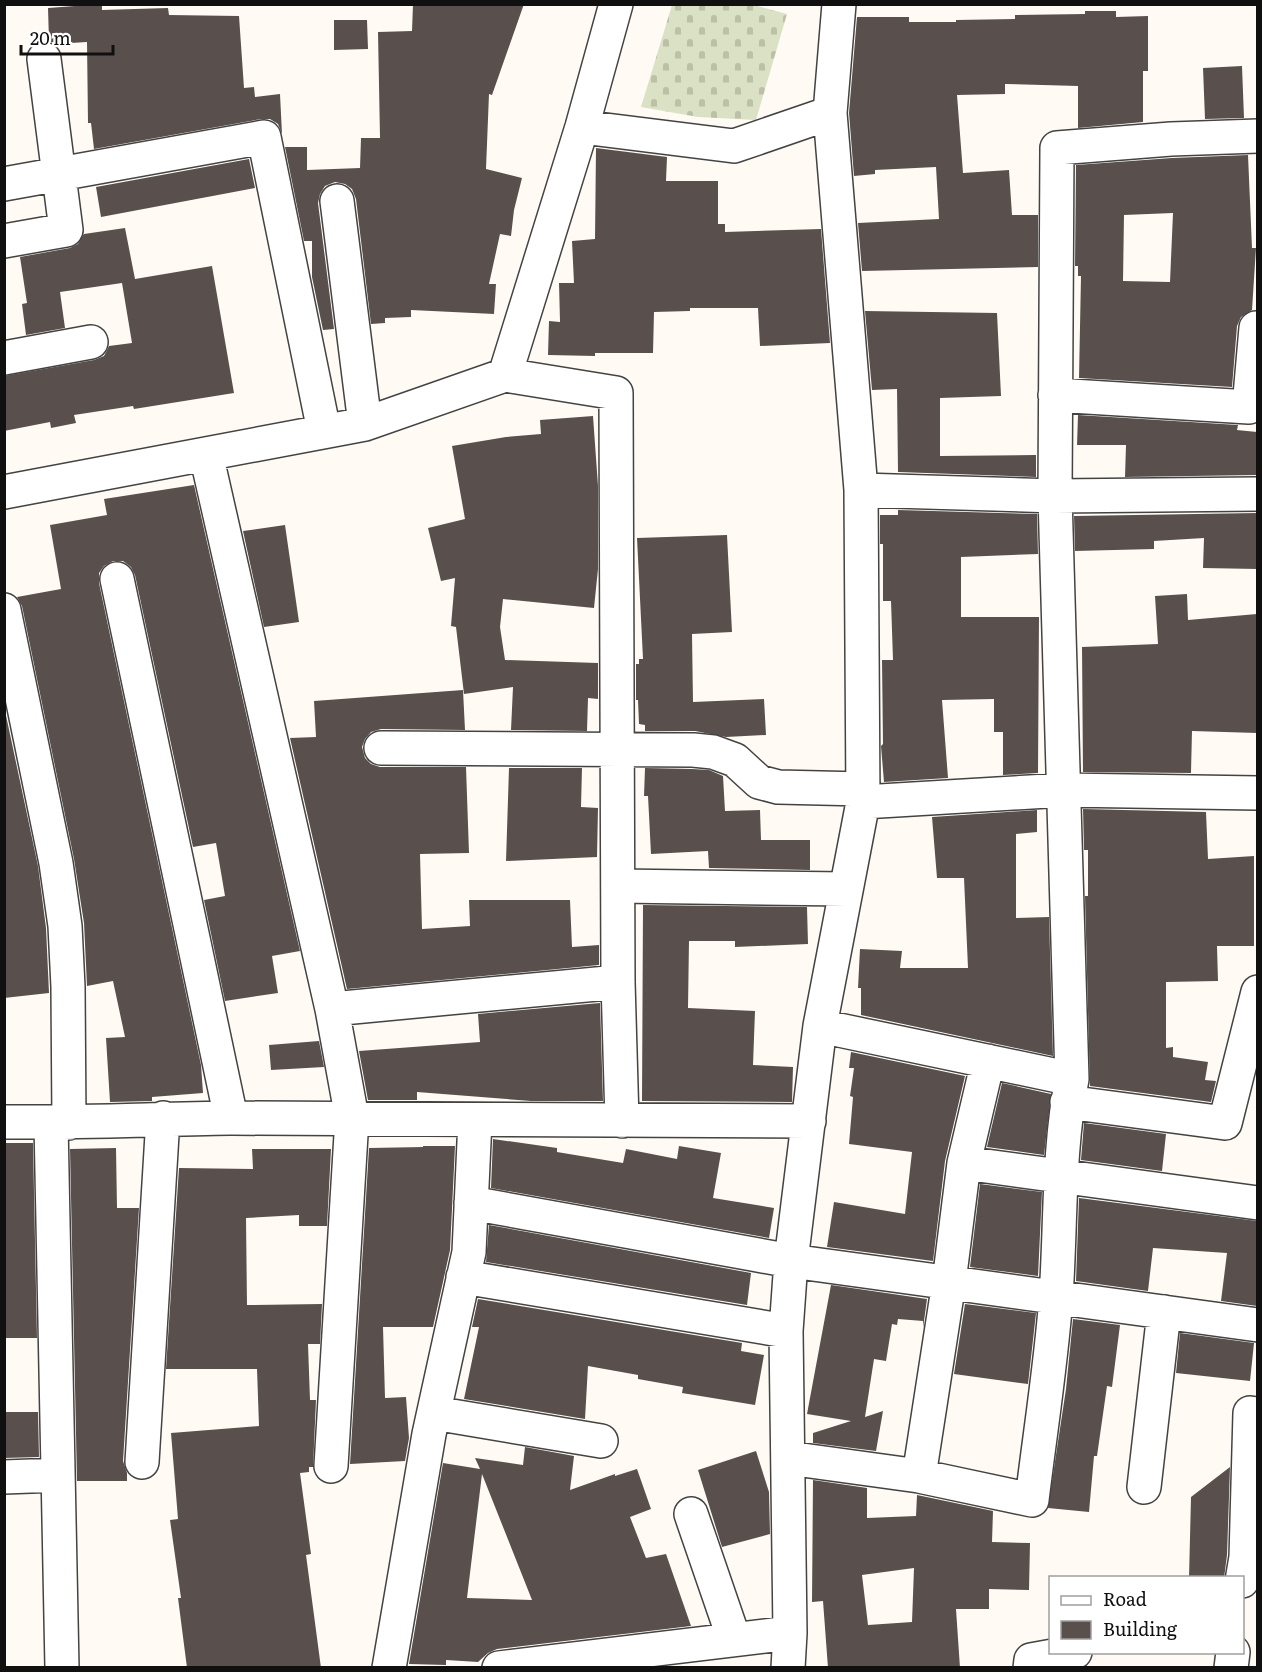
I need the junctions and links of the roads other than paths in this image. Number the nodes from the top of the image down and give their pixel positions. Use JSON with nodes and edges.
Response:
{"nodes":[{"id":1,"x":616,"y":4,"type":"edge"},
{"id":2,"x":839,"y":4,"type":"edge"},
{"id":3,"x":44,"y":59,"type":"dead end"},
{"id":4,"x":830,"y":113,"type":"junction"},
{"id":5,"x":582,"y":127,"type":"junction"},
{"id":6,"x":1257,"y":136,"type":"edge"},
{"id":7,"x":58,"y":175,"type":"junction"},
{"id":8,"x":4,"y":184,"type":"edge"},
{"id":9,"x":337,"y":201,"type":"dead end"},
{"id":10,"x":4,"y":241,"type":"edge"},
{"id":11,"x":1257,"y":320,"type":"edge"},
{"id":12,"x":91,"y":342,"type":"dead end"},
{"id":13,"x":4,"y":358,"type":"edge"},
{"id":14,"x":505,"y":375,"type":"junction"},
{"id":15,"x":1055,"y":395,"type":"junction"},
{"id":16,"x":364,"y":424,"type":"junction"},
{"id":17,"x":324,"y":431,"type":"junction"},
{"id":18,"x":206,"y":454,"type":"junction"},
{"id":19,"x":861,"y":490,"type":"junction"},
{"id":20,"x":4,"y":492,"type":"edge"},
{"id":21,"x":1257,"y":494,"type":"edge"},
{"id":22,"x":1055,"y":496,"type":"junction"},
{"id":23,"x":117,"y":579,"type":"dead end"},
{"id":24,"x":4,"y":610,"type":"edge"},
{"id":25,"x":381,"y":748,"type":"dead end"},
{"id":26,"x":617,"y":749,"type":"junction"},
{"id":27,"x":1064,"y":790,"type":"junction"},
{"id":28,"x":1257,"y":793,"type":"edge"},
{"id":29,"x":862,"y":796,"type":"junction"},
{"id":30,"x":618,"y":886,"type":"junction"},
{"id":31,"x":846,"y":889,"type":"junction"},
{"id":32,"x":618,"y":982,"type":"junction"},
{"id":33,"x":1257,"y":992,"type":"edge"},
{"id":34,"x":332,"y":1009,"type":"junction"},
{"id":35,"x":820,"y":1026,"type":"junction"},
{"id":36,"x":988,"y":1061,"type":"junction"},
{"id":37,"x":1069,"y":1090,"type":"junction"},
{"id":38,"x":163,"y":1118,"type":"junction"},
{"id":39,"x":231,"y":1118,"type":"junction"},
{"id":40,"x":352,"y":1118,"type":"junction"},
{"id":41,"x":475,"y":1120,"type":"junction"},
{"id":42,"x":622,"y":1121,"type":"junction"},
{"id":43,"x":809,"y":1121,"type":"junction"},
{"id":44,"x":4,"y":1122,"type":"edge"},
{"id":45,"x":60,"y":1123,"type":"junction"},
{"id":46,"x":964,"y":1163,"type":"junction"},
{"id":47,"x":1060,"y":1177,"type":"junction"},
{"id":48,"x":471,"y":1203,"type":"junction"},
{"id":49,"x":1257,"y":1203,"type":"edge"},
{"id":50,"x":791,"y":1260,"type":"junction"},
{"id":51,"x":463,"y":1277,"type":"junction"},
{"id":52,"x":949,"y":1282,"type":"junction"},
{"id":53,"x":1056,"y":1297,"type":"junction"},
{"id":54,"x":1164,"y":1312,"type":"junction"},
{"id":55,"x":1257,"y":1325,"type":"edge"},
{"id":56,"x":786,"y":1331,"type":"junction"},
{"id":57,"x":434,"y":1413,"type":"junction"},
{"id":58,"x":1257,"y":1414,"type":"edge"},
{"id":59,"x":601,"y":1441,"type":"dead end"},
{"id":60,"x":788,"y":1458,"type":"junction"},
{"id":61,"x":142,"y":1462,"type":"dead end"},
{"id":62,"x":331,"y":1466,"type":"dead end"},
{"id":63,"x":58,"y":1475,"type":"junction"},
{"id":64,"x":919,"y":1476,"type":"junction"},
{"id":65,"x":4,"y":1477,"type":"edge"},
{"id":66,"x":1144,"y":1487,"type":"dead end"},
{"id":67,"x":691,"y":1514,"type":"dead end"},
{"id":68,"x":1249,"y":1565,"type":"edge"},
{"id":69,"x":790,"y":1633,"type":"junction"},
{"id":70,"x":734,"y":1640,"type":"junction"},
{"id":71,"x":1071,"y":1654,"type":"edge"},
{"id":72,"x":1022,"y":1665,"type":"edge"},
{"id":73,"x":62,"y":1668,"type":"edge"},
{"id":74,"x":389,"y":1668,"type":"edge"},
{"id":75,"x":499,"y":1668,"type":"edge"},
{"id":76,"x":788,"y":1668,"type":"edge"}],
"edges":[{"from":1,"to":5,"type":"street"},
{"from":2,"to":4,"type":"street"},
{"from":3,"to":7,"type":"street"},
{"from":4,"to":5,"type":"street"},
{"from":4,"to":19,"type":"street"},
{"from":5,"to":14,"type":"street"},
{"from":6,"to":15,"type":"street"},
{"from":7,"to":8,"type":"street"},
{"from":7,"to":10,"type":"street"},
{"from":7,"to":17,"type":"street"},
{"from":9,"to":16,"type":"street"},
{"from":11,"to":15,"type":"street"},
{"from":12,"to":13,"type":"street"},
{"from":14,"to":16,"type":"street"},
{"from":14,"to":26,"type":"street"},
{"from":15,"to":22,"type":"street"},
{"from":16,"to":17,"type":"street"},
{"from":17,"to":18,"type":"street"},
{"from":18,"to":20,"type":"street"},
{"from":18,"to":34,"type":"street"},
{"from":19,"to":22,"type":"street"},
{"from":19,"to":29,"type":"street"},
{"from":21,"to":22,"type":"street"},
{"from":22,"to":27,"type":"street"},
{"from":23,"to":39,"type":"street"},
{"from":24,"to":45,"type":"street"},
{"from":25,"to":26,"type":"street"},
{"from":26,"to":29,"type":"street"},
{"from":26,"to":30,"type":"street"},
{"from":27,"to":28,"type":"street"},
{"from":27,"to":29,"type":"street"},
{"from":27,"to":37,"type":"street"},
{"from":29,"to":31,"type":"street"},
{"from":30,"to":31,"type":"street"},
{"from":30,"to":32,"type":"street"},
{"from":31,"to":35,"type":"street"},
{"from":32,"to":34,"type":"street"},
{"from":32,"to":42,"type":"street"},
{"from":33,"to":37,"type":"street"},
{"from":34,"to":40,"type":"street"},
{"from":35,"to":36,"type":"street"},
{"from":35,"to":43,"type":"street"},
{"from":36,"to":37,"type":"street"},
{"from":36,"to":46,"type":"street"},
{"from":37,"to":47,"type":"street"},
{"from":38,"to":39,"type":"street"},
{"from":38,"to":45,"type":"street"},
{"from":38,"to":61,"type":"street"},
{"from":39,"to":40,"type":"street"},
{"from":40,"to":41,"type":"street"},
{"from":40,"to":62,"type":"street"},
{"from":41,"to":42,"type":"street"},
{"from":41,"to":48,"type":"street"},
{"from":42,"to":43,"type":"street"},
{"from":43,"to":50,"type":"street"},
{"from":44,"to":45,"type":"street"},
{"from":45,"to":63,"type":"street"},
{"from":46,"to":47,"type":"street"},
{"from":46,"to":52,"type":"street"},
{"from":47,"to":49,"type":"street"},
{"from":47,"to":53,"type":"street"},
{"from":48,"to":50,"type":"street"},
{"from":48,"to":51,"type":"street"},
{"from":50,"to":52,"type":"street"},
{"from":50,"to":56,"type":"street"},
{"from":51,"to":56,"type":"street"},
{"from":51,"to":57,"type":"street"},
{"from":52,"to":53,"type":"street"},
{"from":52,"to":64,"type":"street"},
{"from":53,"to":54,"type":"street"},
{"from":53,"to":64,"type":"street"},
{"from":54,"to":55,"type":"street"},
{"from":54,"to":66,"type":"street"},
{"from":56,"to":60,"type":"street"},
{"from":57,"to":59,"type":"street"},
{"from":57,"to":74,"type":"street"},
{"from":58,"to":68,"type":"street"},
{"from":60,"to":64,"type":"street"},
{"from":60,"to":69,"type":"street"},
{"from":63,"to":65,"type":"street"},
{"from":63,"to":73,"type":"street"},
{"from":67,"to":70,"type":"street"},
{"from":69,"to":70,"type":"street"},
{"from":69,"to":76,"type":"street"},
{"from":70,"to":75,"type":"street"},
{"from":71,"to":72,"type":"street"}]}
